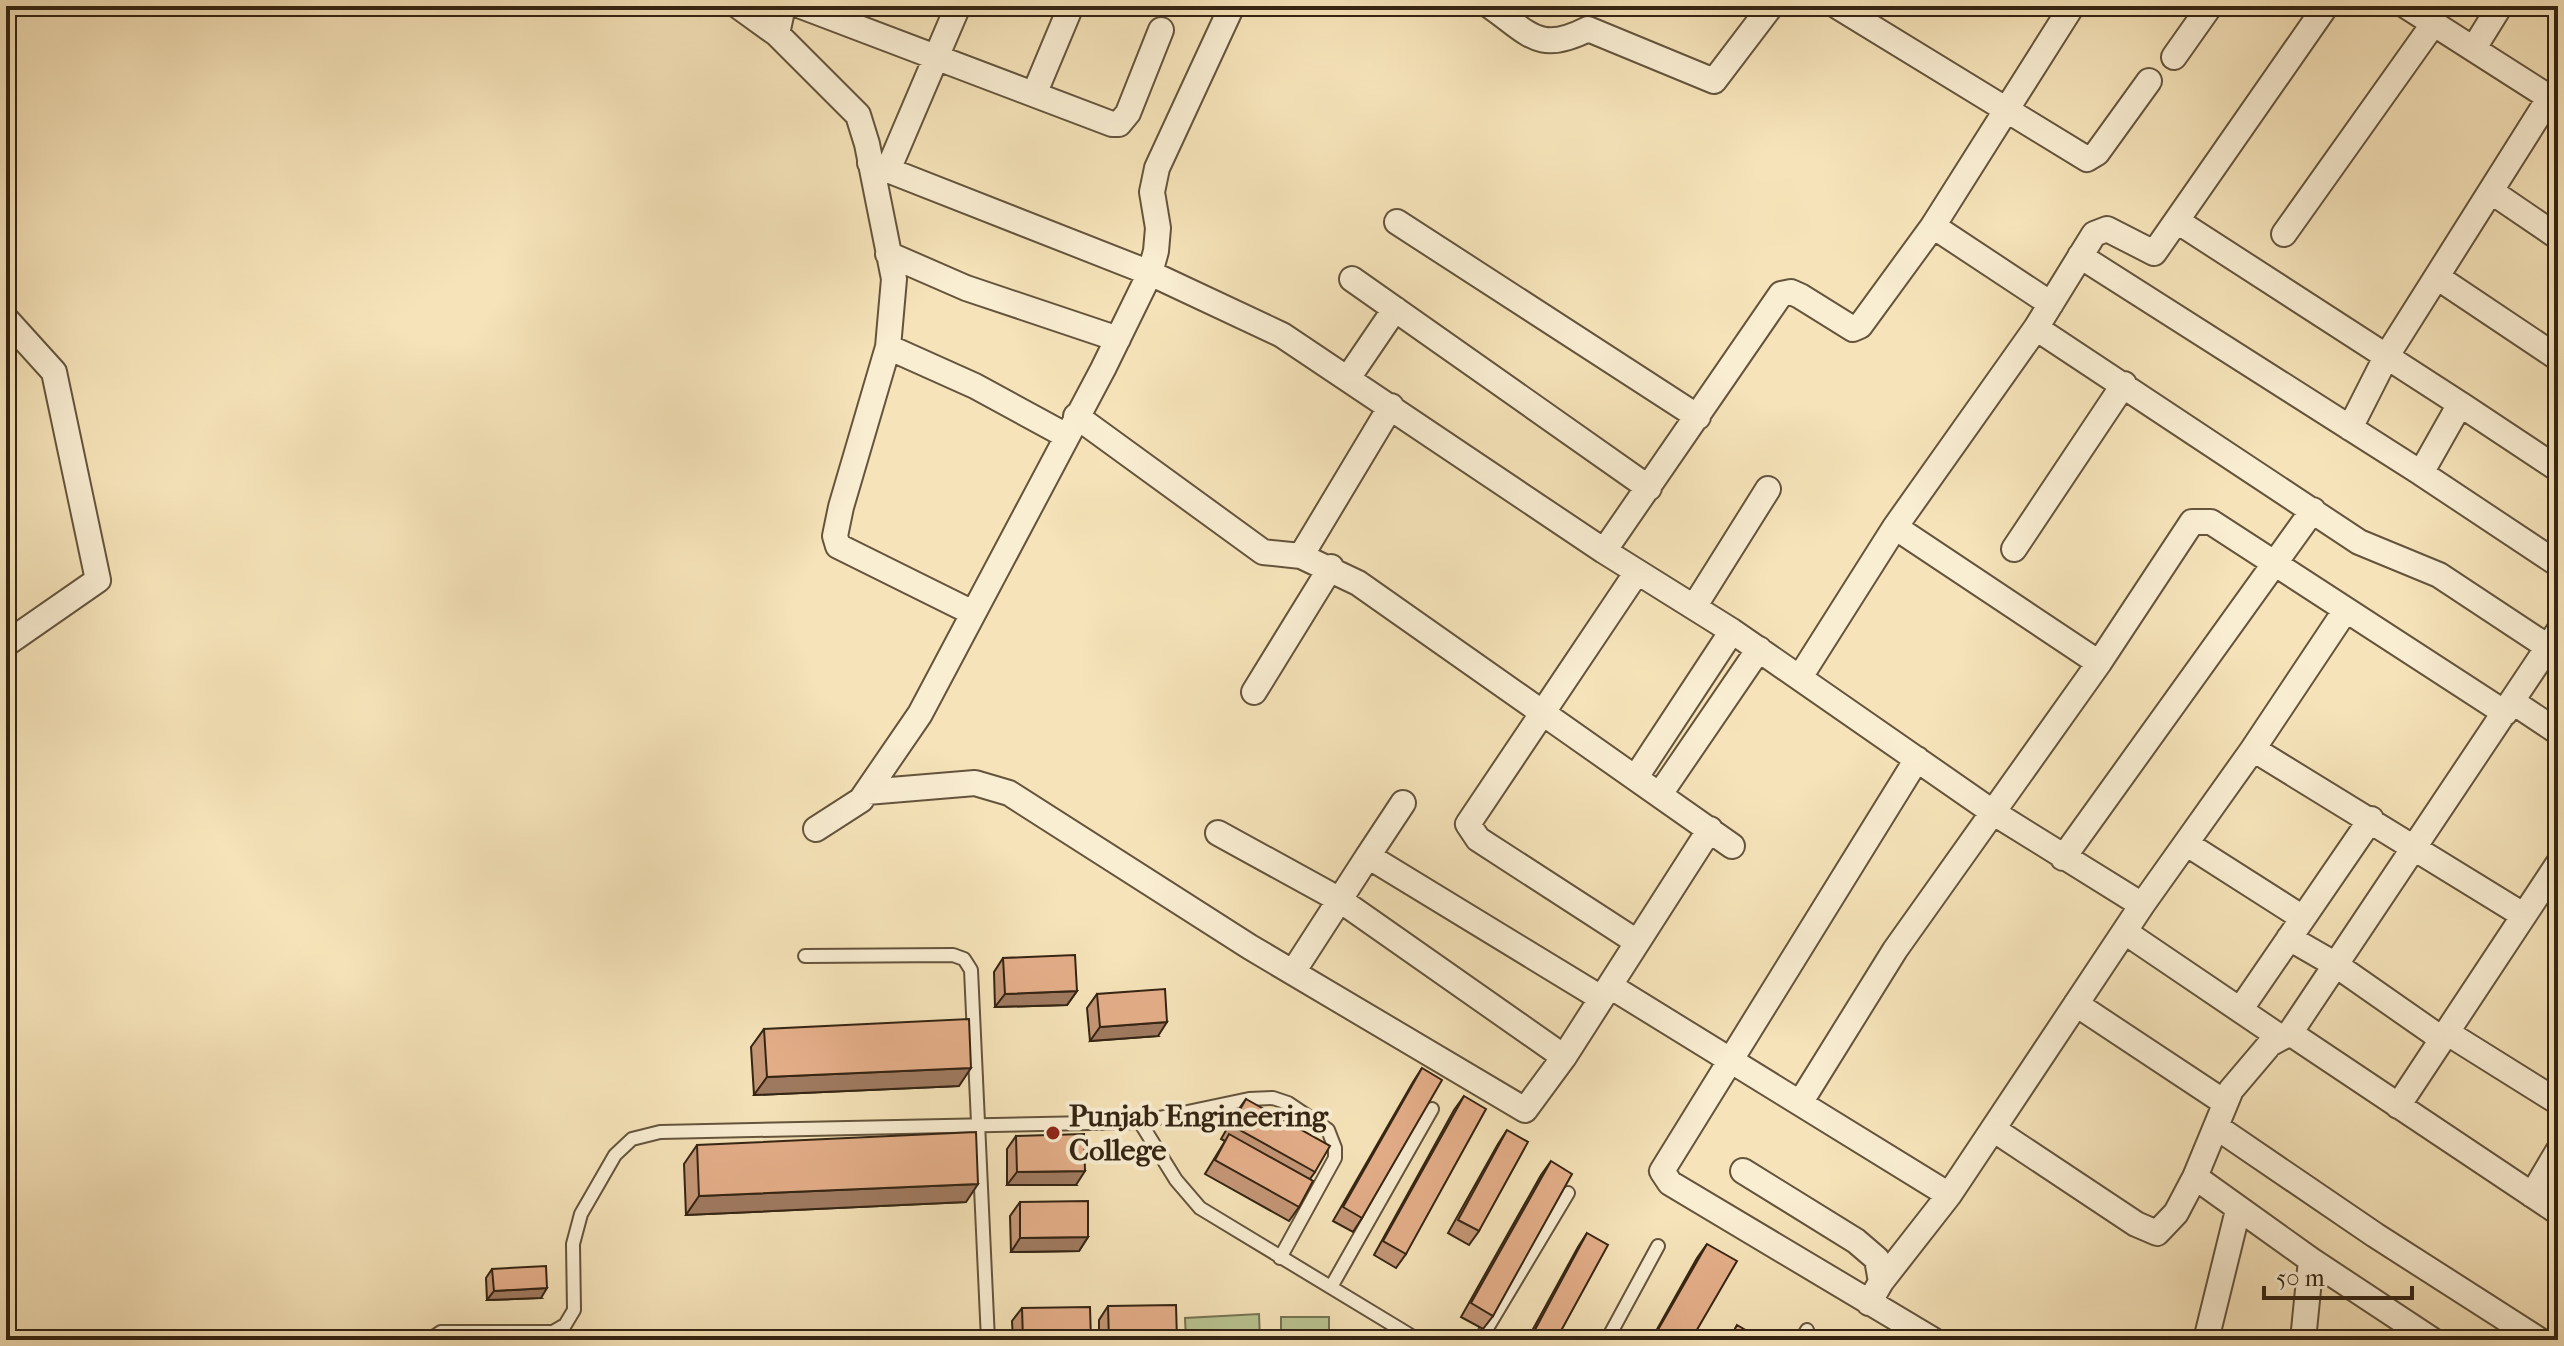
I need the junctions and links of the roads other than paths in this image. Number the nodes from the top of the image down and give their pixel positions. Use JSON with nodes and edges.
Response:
{"nodes":[{"id":1,"x":738,"y":6,"type":"edge"},
{"id":2,"x":783,"y":6,"type":"edge"},
{"id":3,"x":801,"y":6,"type":"edge"},
{"id":4,"x":958,"y":6,"type":"edge"},
{"id":5,"x":1071,"y":6,"type":"edge"},
{"id":6,"x":1232,"y":6,"type":"edge"},
{"id":7,"x":1490,"y":6,"type":"edge"},
{"id":8,"x":1771,"y":6,"type":"edge"},
{"id":9,"x":1837,"y":6,"type":"edge"},
{"id":10,"x":2072,"y":6,"type":"edge"},
{"id":11,"x":2210,"y":6,"type":"edge"},
{"id":12,"x":2326,"y":6,"type":"edge"},
{"id":13,"x":2406,"y":6,"type":"edge"},
{"id":14,"x":2500,"y":6,"type":"edge"},
{"id":15,"x":841,"y":13,"type":"edge"},
{"id":16,"x":2434,"y":23,"type":"junction"},
{"id":17,"x":1161,"y":30,"type":"dead end"},
{"id":18,"x":777,"y":34,"type":"junction"},
{"id":19,"x":2474,"y":48,"type":"junction"},
{"id":20,"x":938,"y":55,"type":"junction"},
{"id":21,"x":2174,"y":57,"type":"dead end"},
{"id":22,"x":2149,"y":81,"type":"dead end"},
{"id":23,"x":1035,"y":92,"type":"junction"},
{"id":24,"x":2554,"y":100,"type":"edge"},
{"id":25,"x":2005,"y":109,"type":"junction"},
{"id":26,"x":879,"y":167,"type":"junction"},
{"id":27,"x":2492,"y":192,"type":"junction"},
{"id":28,"x":2177,"y":221,"type":"junction"},
{"id":29,"x":1397,"y":222,"type":"dead end"},
{"id":30,"x":1933,"y":226,"type":"junction"},
{"id":31,"x":2284,"y":234,"type":"dead end"},
{"id":32,"x":2558,"y":237,"type":"edge"},
{"id":33,"x":888,"y":254,"type":"junction"},
{"id":34,"x":2080,"y":256,"type":"junction"},
{"id":35,"x":1150,"y":273,"type":"junction"},
{"id":36,"x":2437,"y":277,"type":"junction"},
{"id":37,"x":1352,"y":279,"type":"dead end"},
{"id":38,"x":2051,"y":304,"type":"junction"},
{"id":39,"x":1395,"y":309,"type":"junction"},
{"id":40,"x":6,"y":319,"type":"edge"},
{"id":41,"x":2036,"y":328,"type":"junction"},
{"id":42,"x":1118,"y":339,"type":"junction"},
{"id":43,"x":888,"y":347,"type":"junction"},
{"id":44,"x":2386,"y":357,"type":"junction"},
{"id":45,"x":2558,"y":358,"type":"edge"},
{"id":46,"x":1348,"y":378,"type":"junction"},
{"id":47,"x":2124,"y":384,"type":"junction"},
{"id":48,"x":2460,"y":404,"type":"junction"},
{"id":49,"x":1391,"y":406,"type":"junction"},
{"id":50,"x":1698,"y":417,"type":"junction"},
{"id":51,"x":1070,"y":426,"type":"junction"},
{"id":52,"x":2350,"y":428,"type":"junction"},
{"id":53,"x":2558,"y":469,"type":"edge"},
{"id":54,"x":2421,"y":473,"type":"junction"},
{"id":55,"x":1649,"y":488,"type":"junction"},
{"id":56,"x":1768,"y":489,"type":"dead end"},
{"id":57,"x":2313,"y":510,"type":"junction"},
{"id":58,"x":1895,"y":527,"type":"junction"},
{"id":59,"x":2014,"y":549,"type":"dead end"},
{"id":60,"x":1604,"y":551,"type":"junction"},
{"id":61,"x":1301,"y":556,"type":"junction"},
{"id":62,"x":2277,"y":564,"type":"junction"},
{"id":63,"x":2558,"y":564,"type":"edge"},
{"id":64,"x":1331,"y":567,"type":"junction"},
{"id":65,"x":1637,"y":572,"type":"junction"},
{"id":66,"x":1694,"y":607,"type":"junction"},
{"id":67,"x":2345,"y":611,"type":"junction"},
{"id":68,"x":973,"y":613,"type":"junction"},
{"id":69,"x":1732,"y":631,"type":"junction"},
{"id":70,"x":2553,"y":639,"type":"edge"},
{"id":71,"x":6,"y":644,"type":"edge"},
{"id":72,"x":1759,"y":649,"type":"junction"},
{"id":73,"x":2099,"y":663,"type":"junction"},
{"id":74,"x":1800,"y":677,"type":"junction"},
{"id":75,"x":1254,"y":692,"type":"dead end"},
{"id":76,"x":2509,"y":708,"type":"junction"},
{"id":77,"x":1542,"y":714,"type":"junction"},
{"id":78,"x":2558,"y":732,"type":"edge"},
{"id":79,"x":2253,"y":749,"type":"junction"},
{"id":80,"x":1917,"y":759,"type":"junction"},
{"id":81,"x":1636,"y":777,"type":"junction"},
{"id":82,"x":867,"y":792,"type":"junction"},
{"id":83,"x":1660,"y":794,"type":"junction"},
{"id":84,"x":1403,"y":803,"type":"dead end"},
{"id":85,"x":1994,"y":813,"type":"junction"},
{"id":86,"x":2371,"y":819,"type":"junction"},
{"id":87,"x":816,"y":829,"type":"dead end"},
{"id":88,"x":1710,"y":829,"type":"junction"},
{"id":89,"x":1218,"y":833,"type":"dead end"},
{"id":90,"x":2187,"y":844,"type":"junction"},
{"id":91,"x":1732,"y":846,"type":"dead end"},
{"id":92,"x":2415,"y":847,"type":"junction"},
{"id":93,"x":1368,"y":856,"type":"junction"},
{"id":94,"x":2063,"y":858,"type":"junction"},
{"id":95,"x":2558,"y":864,"type":"edge"},
{"id":96,"x":1340,"y":900,"type":"junction"},
{"id":97,"x":2142,"y":905,"type":"junction"},
{"id":98,"x":2523,"y":915,"type":"junction"},
{"id":99,"x":2296,"y":928,"type":"junction"},
{"id":100,"x":2125,"y":932,"type":"junction"},
{"id":101,"x":1637,"y":942,"type":"junction"},
{"id":102,"x":805,"y":956,"type":"dead end"},
{"id":103,"x":2336,"y":965,"type":"junction"},
{"id":104,"x":1293,"y":972,"type":"junction"},
{"id":105,"x":1606,"y":992,"type":"junction"},
{"id":106,"x":2076,"y":1004,"type":"junction"},
{"id":107,"x":2240,"y":1010,"type":"junction"},
{"id":108,"x":2285,"y":1035,"type":"junction"},
{"id":109,"x":2444,"y":1035,"type":"junction"},
{"id":110,"x":1564,"y":1057,"type":"junction"},
{"id":111,"x":1732,"y":1061,"type":"junction"},
{"id":112,"x":2224,"y":1102,"type":"junction"},
{"id":113,"x":2558,"y":1102,"type":"edge"},
{"id":114,"x":1800,"y":1103,"type":"junction"},
{"id":115,"x":2398,"y":1106,"type":"junction"},
{"id":116,"x":1432,"y":1109,"type":"edge"},
{"id":117,"x":1140,"y":1122,"type":"junction"},
{"id":118,"x":978,"y":1123,"type":"junction"},
{"id":119,"x":2218,"y":1128,"type":"junction"},
{"id":120,"x":1993,"y":1129,"type":"junction"},
{"id":121,"x":2558,"y":1151,"type":"edge"},
{"id":122,"x":1743,"y":1171,"type":"dead end"},
{"id":123,"x":2195,"y":1177,"type":"junction"},
{"id":124,"x":1568,"y":1193,"type":"edge"},
{"id":125,"x":1949,"y":1195,"type":"junction"},
{"id":126,"x":2532,"y":1195,"type":"junction"},
{"id":127,"x":2238,"y":1210,"type":"junction"},
{"id":128,"x":2558,"y":1212,"type":"edge"},
{"id":129,"x":1658,"y":1246,"type":"dead end"},
{"id":130,"x":1280,"y":1258,"type":"junction"},
{"id":131,"x":2311,"y":1260,"type":"junction"},
{"id":132,"x":1331,"y":1287,"type":"junction"},
{"id":133,"x":1875,"y":1293,"type":"junction"},
{"id":134,"x":429,"y":1340,"type":"edge"},
{"id":135,"x":988,"y":1340,"type":"edge"},
{"id":136,"x":1418,"y":1340,"type":"edge"},
{"id":137,"x":1480,"y":1340,"type":"edge"},
{"id":138,"x":1607,"y":1340,"type":"edge"},
{"id":139,"x":1933,"y":1340,"type":"edge"},
{"id":140,"x":2206,"y":1340,"type":"edge"},
{"id":141,"x":2303,"y":1340,"type":"edge"},
{"id":142,"x":2432,"y":1340,"type":"edge"},
{"id":143,"x":2539,"y":1340,"type":"edge"}],
"edges":[{"from":1,"to":18,"type":"street"},
{"from":2,"to":18,"type":"street"},
{"from":3,"to":15,"type":"street"},
{"from":4,"to":20,"type":"street"},
{"from":5,"to":23,"type":"street"},
{"from":6,"to":35,"type":"street"},
{"from":7,"to":8,"type":"street"},
{"from":9,"to":25,"type":"street"},
{"from":10,"to":25,"type":"street"},
{"from":11,"to":21,"type":"street"},
{"from":12,"to":28,"type":"street"},
{"from":13,"to":16,"type":"street"},
{"from":14,"to":19,"type":"street"},
{"from":15,"to":20,"type":"street"},
{"from":16,"to":19,"type":"street"},
{"from":16,"to":31,"type":"street"},
{"from":17,"to":23,"type":"street"},
{"from":18,"to":26,"type":"street"},
{"from":19,"to":24,"type":"street"},
{"from":20,"to":23,"type":"street"},
{"from":20,"to":26,"type":"street"},
{"from":22,"to":25,"type":"street"},
{"from":24,"to":27,"type":"street"},
{"from":25,"to":30,"type":"street"},
{"from":26,"to":33,"type":"street"},
{"from":26,"to":35,"type":"street"},
{"from":27,"to":32,"type":"street"},
{"from":27,"to":36,"type":"street"},
{"from":28,"to":34,"type":"street"},
{"from":28,"to":44,"type":"street"},
{"from":29,"to":50,"type":"street"},
{"from":30,"to":38,"type":"street"},
{"from":30,"to":50,"type":"street"},
{"from":33,"to":42,"type":"street"},
{"from":33,"to":43,"type":"street"},
{"from":34,"to":38,"type":"street"},
{"from":34,"to":52,"type":"street"},
{"from":35,"to":42,"type":"street"},
{"from":35,"to":46,"type":"street"},
{"from":36,"to":44,"type":"street"},
{"from":36,"to":45,"type":"street"},
{"from":37,"to":39,"type":"street"},
{"from":38,"to":41,"type":"street"},
{"from":39,"to":46,"type":"street"},
{"from":39,"to":55,"type":"street"},
{"from":40,"to":71,"type":"street"},
{"from":41,"to":47,"type":"street"},
{"from":41,"to":58,"type":"street"},
{"from":42,"to":51,"type":"street"},
{"from":43,"to":51,"type":"street"},
{"from":43,"to":68,"type":"street"},
{"from":44,"to":48,"type":"street"},
{"from":44,"to":52,"type":"street"},
{"from":46,"to":49,"type":"street"},
{"from":47,"to":57,"type":"street"},
{"from":47,"to":59,"type":"street"},
{"from":48,"to":53,"type":"street"},
{"from":48,"to":54,"type":"street"},
{"from":49,"to":60,"type":"street"},
{"from":49,"to":61,"type":"street"},
{"from":50,"to":55,"type":"street"},
{"from":51,"to":61,"type":"street"},
{"from":51,"to":68,"type":"street"},
{"from":52,"to":54,"type":"street"},
{"from":54,"to":63,"type":"street"},
{"from":55,"to":60,"type":"street"},
{"from":56,"to":66,"type":"street"},
{"from":57,"to":62,"type":"street"},
{"from":57,"to":70,"type":"street"},
{"from":58,"to":73,"type":"street"},
{"from":58,"to":74,"type":"street"},
{"from":60,"to":65,"type":"street"},
{"from":61,"to":64,"type":"street"},
{"from":62,"to":67,"type":"street"},
{"from":62,"to":73,"type":"street"},
{"from":62,"to":94,"type":"street"},
{"from":64,"to":75,"type":"street"},
{"from":64,"to":77,"type":"street"},
{"from":65,"to":66,"type":"street"},
{"from":65,"to":77,"type":"street"},
{"from":66,"to":69,"type":"street"},
{"from":67,"to":76,"type":"street"},
{"from":67,"to":79,"type":"street"},
{"from":68,"to":82,"type":"street"},
{"from":69,"to":72,"type":"street"},
{"from":69,"to":81,"type":"street"},
{"from":70,"to":76,"type":"street"},
{"from":72,"to":74,"type":"street"},
{"from":72,"to":83,"type":"street"},
{"from":73,"to":85,"type":"street"},
{"from":74,"to":80,"type":"street"},
{"from":76,"to":78,"type":"street"},
{"from":76,"to":92,"type":"street"},
{"from":77,"to":81,"type":"street"},
{"from":77,"to":101,"type":"street"},
{"from":79,"to":86,"type":"street"},
{"from":79,"to":90,"type":"street"},
{"from":80,"to":85,"type":"street"},
{"from":80,"to":111,"type":"street"},
{"from":81,"to":83,"type":"street"},
{"from":82,"to":87,"type":"street"},
{"from":82,"to":104,"type":"street"},
{"from":83,"to":88,"type":"street"},
{"from":84,"to":93,"type":"street"},
{"from":85,"to":94,"type":"street"},
{"from":85,"to":114,"type":"street"},
{"from":86,"to":92,"type":"street"},
{"from":86,"to":99,"type":"street"},
{"from":88,"to":91,"type":"street"},
{"from":88,"to":101,"type":"street"},
{"from":89,"to":96,"type":"street"},
{"from":90,"to":97,"type":"street"},
{"from":90,"to":99,"type":"street"},
{"from":92,"to":98,"type":"street"},
{"from":92,"to":103,"type":"street"},
{"from":93,"to":96,"type":"street"},
{"from":93,"to":105,"type":"street"},
{"from":94,"to":97,"type":"street"},
{"from":95,"to":98,"type":"street"},
{"from":96,"to":104,"type":"street"},
{"from":96,"to":110,"type":"street"},
{"from":97,"to":100,"type":"street"},
{"from":98,"to":109,"type":"street"},
{"from":99,"to":103,"type":"street"},
{"from":99,"to":107,"type":"street"},
{"from":100,"to":106,"type":"street"},
{"from":100,"to":107,"type":"street"},
{"from":101,"to":105,"type":"street"},
{"from":102,"to":118,"type":"lane"},
{"from":103,"to":108,"type":"street"},
{"from":103,"to":109,"type":"street"},
{"from":104,"to":110,"type":"street"},
{"from":105,"to":110,"type":"street"},
{"from":105,"to":111,"type":"street"},
{"from":106,"to":112,"type":"street"},
{"from":106,"to":120,"type":"street"},
{"from":107,"to":108,"type":"street"},
{"from":108,"to":112,"type":"street"},
{"from":108,"to":115,"type":"street"},
{"from":109,"to":113,"type":"street"},
{"from":109,"to":115,"type":"street"},
{"from":111,"to":114,"type":"street"},
{"from":111,"to":133,"type":"street"},
{"from":112,"to":119,"type":"street"},
{"from":114,"to":125,"type":"street"},
{"from":115,"to":126,"type":"street"},
{"from":116,"to":132,"type":"lane"},
{"from":117,"to":118,"type":"lane"},
{"from":117,"to":130,"type":"lane"},
{"from":117,"to":130,"type":"lane"},
{"from":118,"to":134,"type":"lane"},
{"from":118,"to":135,"type":"lane"},
{"from":119,"to":123,"type":"street"},
{"from":119,"to":143,"type":"street"},
{"from":120,"to":123,"type":"street"},
{"from":120,"to":125,"type":"street"},
{"from":121,"to":126,"type":"street"},
{"from":122,"to":133,"type":"street"},
{"from":123,"to":127,"type":"street"},
{"from":124,"to":137,"type":"lane"},
{"from":125,"to":133,"type":"street"},
{"from":126,"to":128,"type":"street"},
{"from":127,"to":131,"type":"street"},
{"from":127,"to":140,"type":"street"},
{"from":129,"to":138,"type":"lane"},
{"from":130,"to":132,"type":"lane"},
{"from":131,"to":141,"type":"street"},
{"from":131,"to":142,"type":"street"},
{"from":132,"to":136,"type":"lane"},
{"from":133,"to":139,"type":"street"}]}
